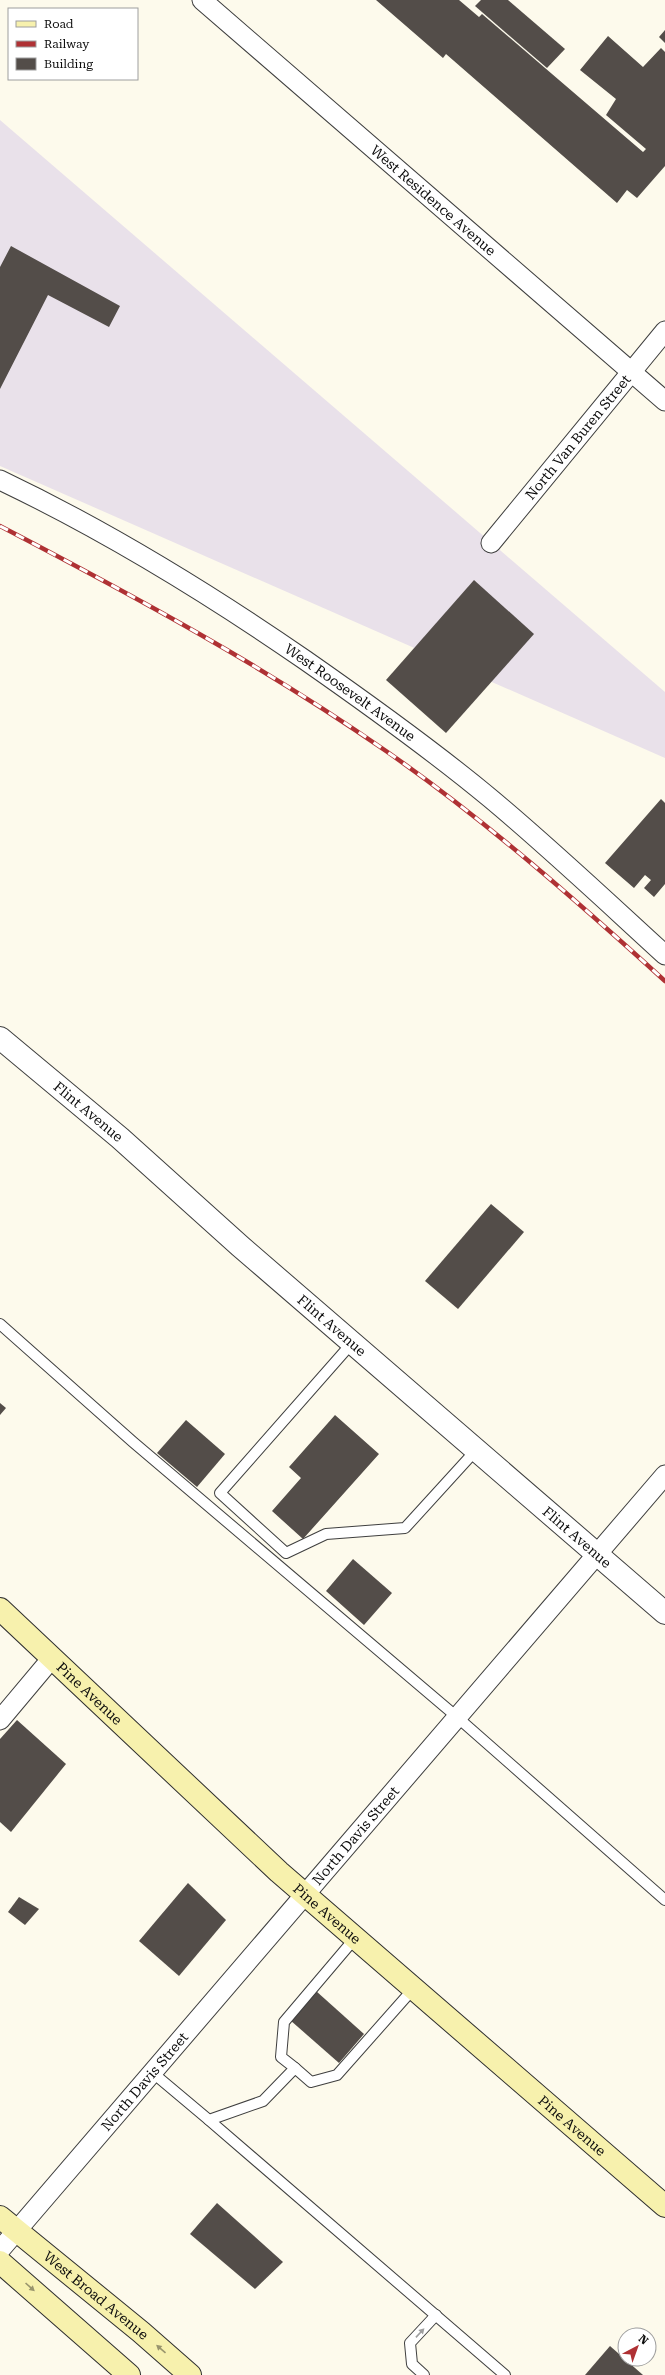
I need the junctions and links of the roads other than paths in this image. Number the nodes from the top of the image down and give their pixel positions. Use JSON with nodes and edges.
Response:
{"nodes":[{"id":1,"x":202,"y":0,"type":"edge"},
{"id":2,"x":665,"y":331,"type":"edge"},
{"id":3,"x":631,"y":372,"type":"junction"},
{"id":4,"x":665,"y":401,"type":"edge"},
{"id":5,"x":0,"y":480,"type":"edge"},
{"id":6,"x":491,"y":543,"type":"dead end"},
{"id":7,"x":665,"y":955,"type":"edge"},
{"id":8,"x":0,"y":1038,"type":"edge"},
{"id":9,"x":0,"y":1324,"type":"edge"},
{"id":10,"x":352,"y":1343,"type":"junction"},
{"id":11,"x":477,"y":1449,"type":"junction"},
{"id":12,"x":665,"y":1475,"type":"edge"},
{"id":13,"x":596,"y":1553,"type":"junction"},
{"id":14,"x":0,"y":1609,"type":"edge"},
{"id":15,"x":665,"y":1613,"type":"edge"},
{"id":16,"x":52,"y":1658,"type":"junction"},
{"id":17,"x":457,"y":1717,"type":"junction"},
{"id":18,"x":0,"y":1720,"type":"edge"},
{"id":19,"x":304,"y":1894,"type":"junction"},
{"id":20,"x":665,"y":1900,"type":"edge"},
{"id":21,"x":356,"y":1937,"type":"junction"},
{"id":22,"x":414,"y":1988,"type":"junction"},
{"id":23,"x":295,"y":2068,"type":"junction"},
{"id":24,"x":153,"y":2073,"type":"junction"},
{"id":25,"x":209,"y":2120,"type":"junction"},
{"id":26,"x":665,"y":2206,"type":"edge"},
{"id":27,"x":0,"y":2217,"type":"edge"},
{"id":28,"x":17,"y":2232,"type":"junction"},
{"id":29,"x":0,"y":2250,"type":"edge"},
{"id":30,"x":0,"y":2262,"type":"edge"},
{"id":31,"x":436,"y":2316,"type":"junction"},
{"id":32,"x":129,"y":2375,"type":"edge"},
{"id":33,"x":190,"y":2375,"type":"edge"},
{"id":34,"x":424,"y":2375,"type":"edge"},
{"id":35,"x":505,"y":2375,"type":"edge"}],
"edges":[{"from":1,"to":3,"type":"street","name":"West Residence Avenue"},
{"from":2,"to":3,"type":"street","name":"North Van Buren Street"},
{"from":3,"to":4,"type":"street","name":"West Residence Avenue"},
{"from":3,"to":6,"type":"street","name":"North Van Buren Street"},
{"from":5,"to":7,"type":"street","name":"West Roosevelt Avenue"},
{"from":8,"to":10,"type":"street","name":"Flint Avenue"},
{"from":9,"to":17,"type":"lane"},
{"from":10,"to":11,"type":"street","name":"Flint Avenue"},
{"from":10,"to":11,"type":"lane"},
{"from":11,"to":13,"type":"street","name":"Flint Avenue"},
{"from":12,"to":13,"type":"street","name":"North Davis Street"},
{"from":13,"to":15,"type":"street","name":"Flint Avenue"},
{"from":13,"to":17,"type":"street","name":"North Davis Street"},
{"from":14,"to":16,"type":"main road","name":"Pine Avenue"},
{"from":16,"to":18,"type":"street"},
{"from":16,"to":19,"type":"main road","name":"Pine Avenue"},
{"from":17,"to":19,"type":"street","name":"North Davis Street"},
{"from":17,"to":20,"type":"lane"},
{"from":19,"to":21,"type":"main road","name":"Pine Avenue"},
{"from":19,"to":24,"type":"street","name":"North Davis Street"},
{"from":21,"to":22,"type":"main road","name":"Pine Avenue"},
{"from":21,"to":23,"type":"lane"},
{"from":22,"to":23,"type":"lane"},
{"from":22,"to":26,"type":"main road","name":"Pine Avenue"},
{"from":23,"to":25,"type":"lane"},
{"from":24,"to":25,"type":"lane"},
{"from":24,"to":28,"type":"street","name":"North Davis Street"},
{"from":25,"to":31,"type":"lane"},
{"from":27,"to":28,"type":"main road","name":"West Broad Avenue"},
{"from":28,"to":29,"type":"street","name":"North Davis Street"},
{"from":33,"to":28,"type":"main road","name":"West Broad Avenue","one_way":true},
{"from":30,"to":32,"type":"main road","one_way":true},
{"from":34,"to":31,"type":"lane","one_way":true},
{"from":31,"to":35,"type":"lane"}]}
